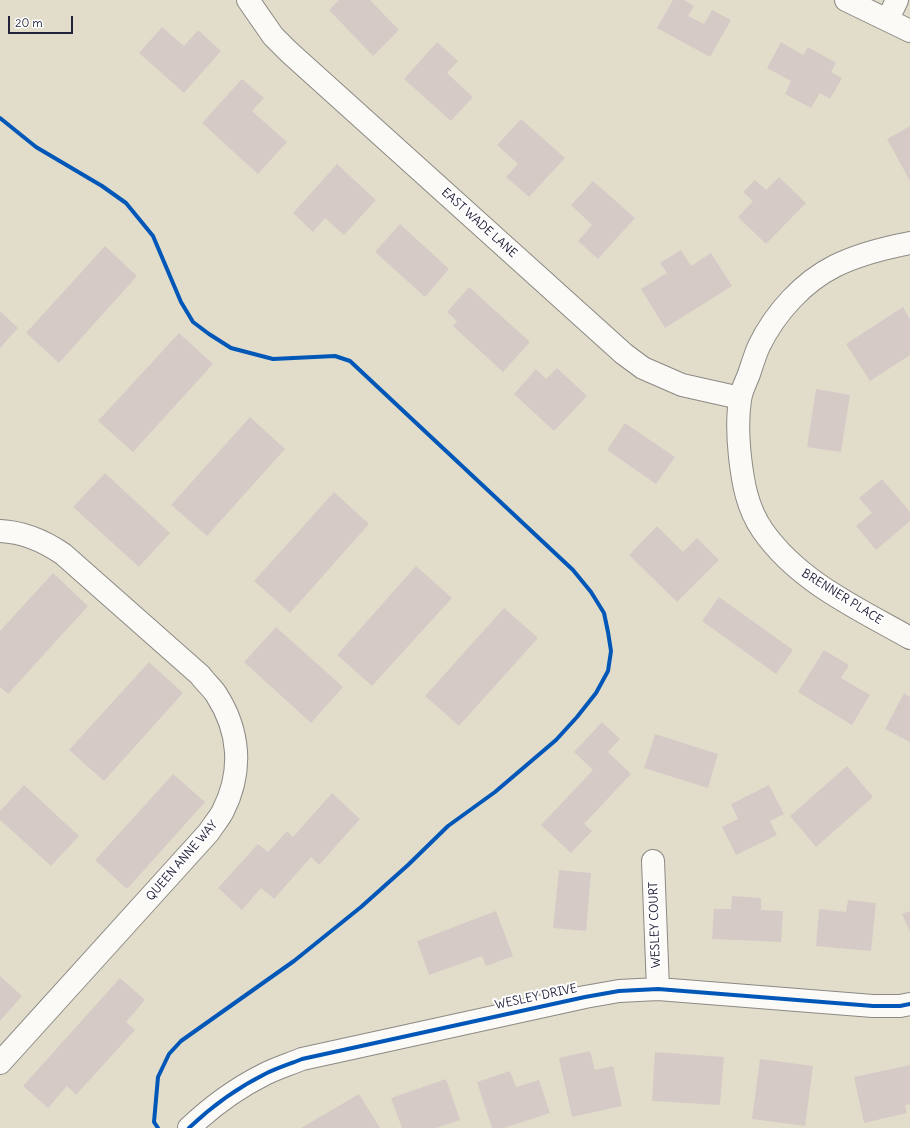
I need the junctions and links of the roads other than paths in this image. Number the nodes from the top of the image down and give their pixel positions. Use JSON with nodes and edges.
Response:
{"nodes":[{"id":1,"x":248,"y":0,"type":"edge"},
{"id":2,"x":846,"y":0,"type":"edge"},
{"id":3,"x":898,"y":0,"type":"edge"},
{"id":4,"x":888,"y":19,"type":"junction"},
{"id":5,"x":910,"y":31,"type":"edge"},
{"id":6,"x":910,"y":243,"type":"edge"},
{"id":7,"x":740,"y":398,"type":"junction"},
{"id":8,"x":0,"y":531,"type":"edge"},
{"id":9,"x":910,"y":638,"type":"edge"},
{"id":10,"x":653,"y":861,"type":"dead end"},
{"id":11,"x":658,"y":989,"type":"junction"},
{"id":12,"x":910,"y":1004,"type":"edge"},
{"id":13,"x":0,"y":1063,"type":"edge"},
{"id":14,"x":203,"y":1124,"type":"edge"}],
"edges":[{"from":1,"to":7,"type":"street","name":"EAST WADE LANE"},
{"from":2,"to":4,"type":"street"},
{"from":3,"to":4,"type":"street"},
{"from":4,"to":5,"type":"street"},
{"from":6,"to":7,"type":"street","name":"BRENNER PLACE"},
{"from":7,"to":9,"type":"street","name":"BRENNER PLACE"},
{"from":8,"to":13,"type":"street","name":"QUEEN ANNE WAY"},
{"from":10,"to":11,"type":"street","name":"WESLEY COURT"},
{"from":11,"to":12,"type":"street","name":"WESLEY DRIVE"},
{"from":11,"to":14,"type":"street","name":"WESLEY DRIVE"}]}
